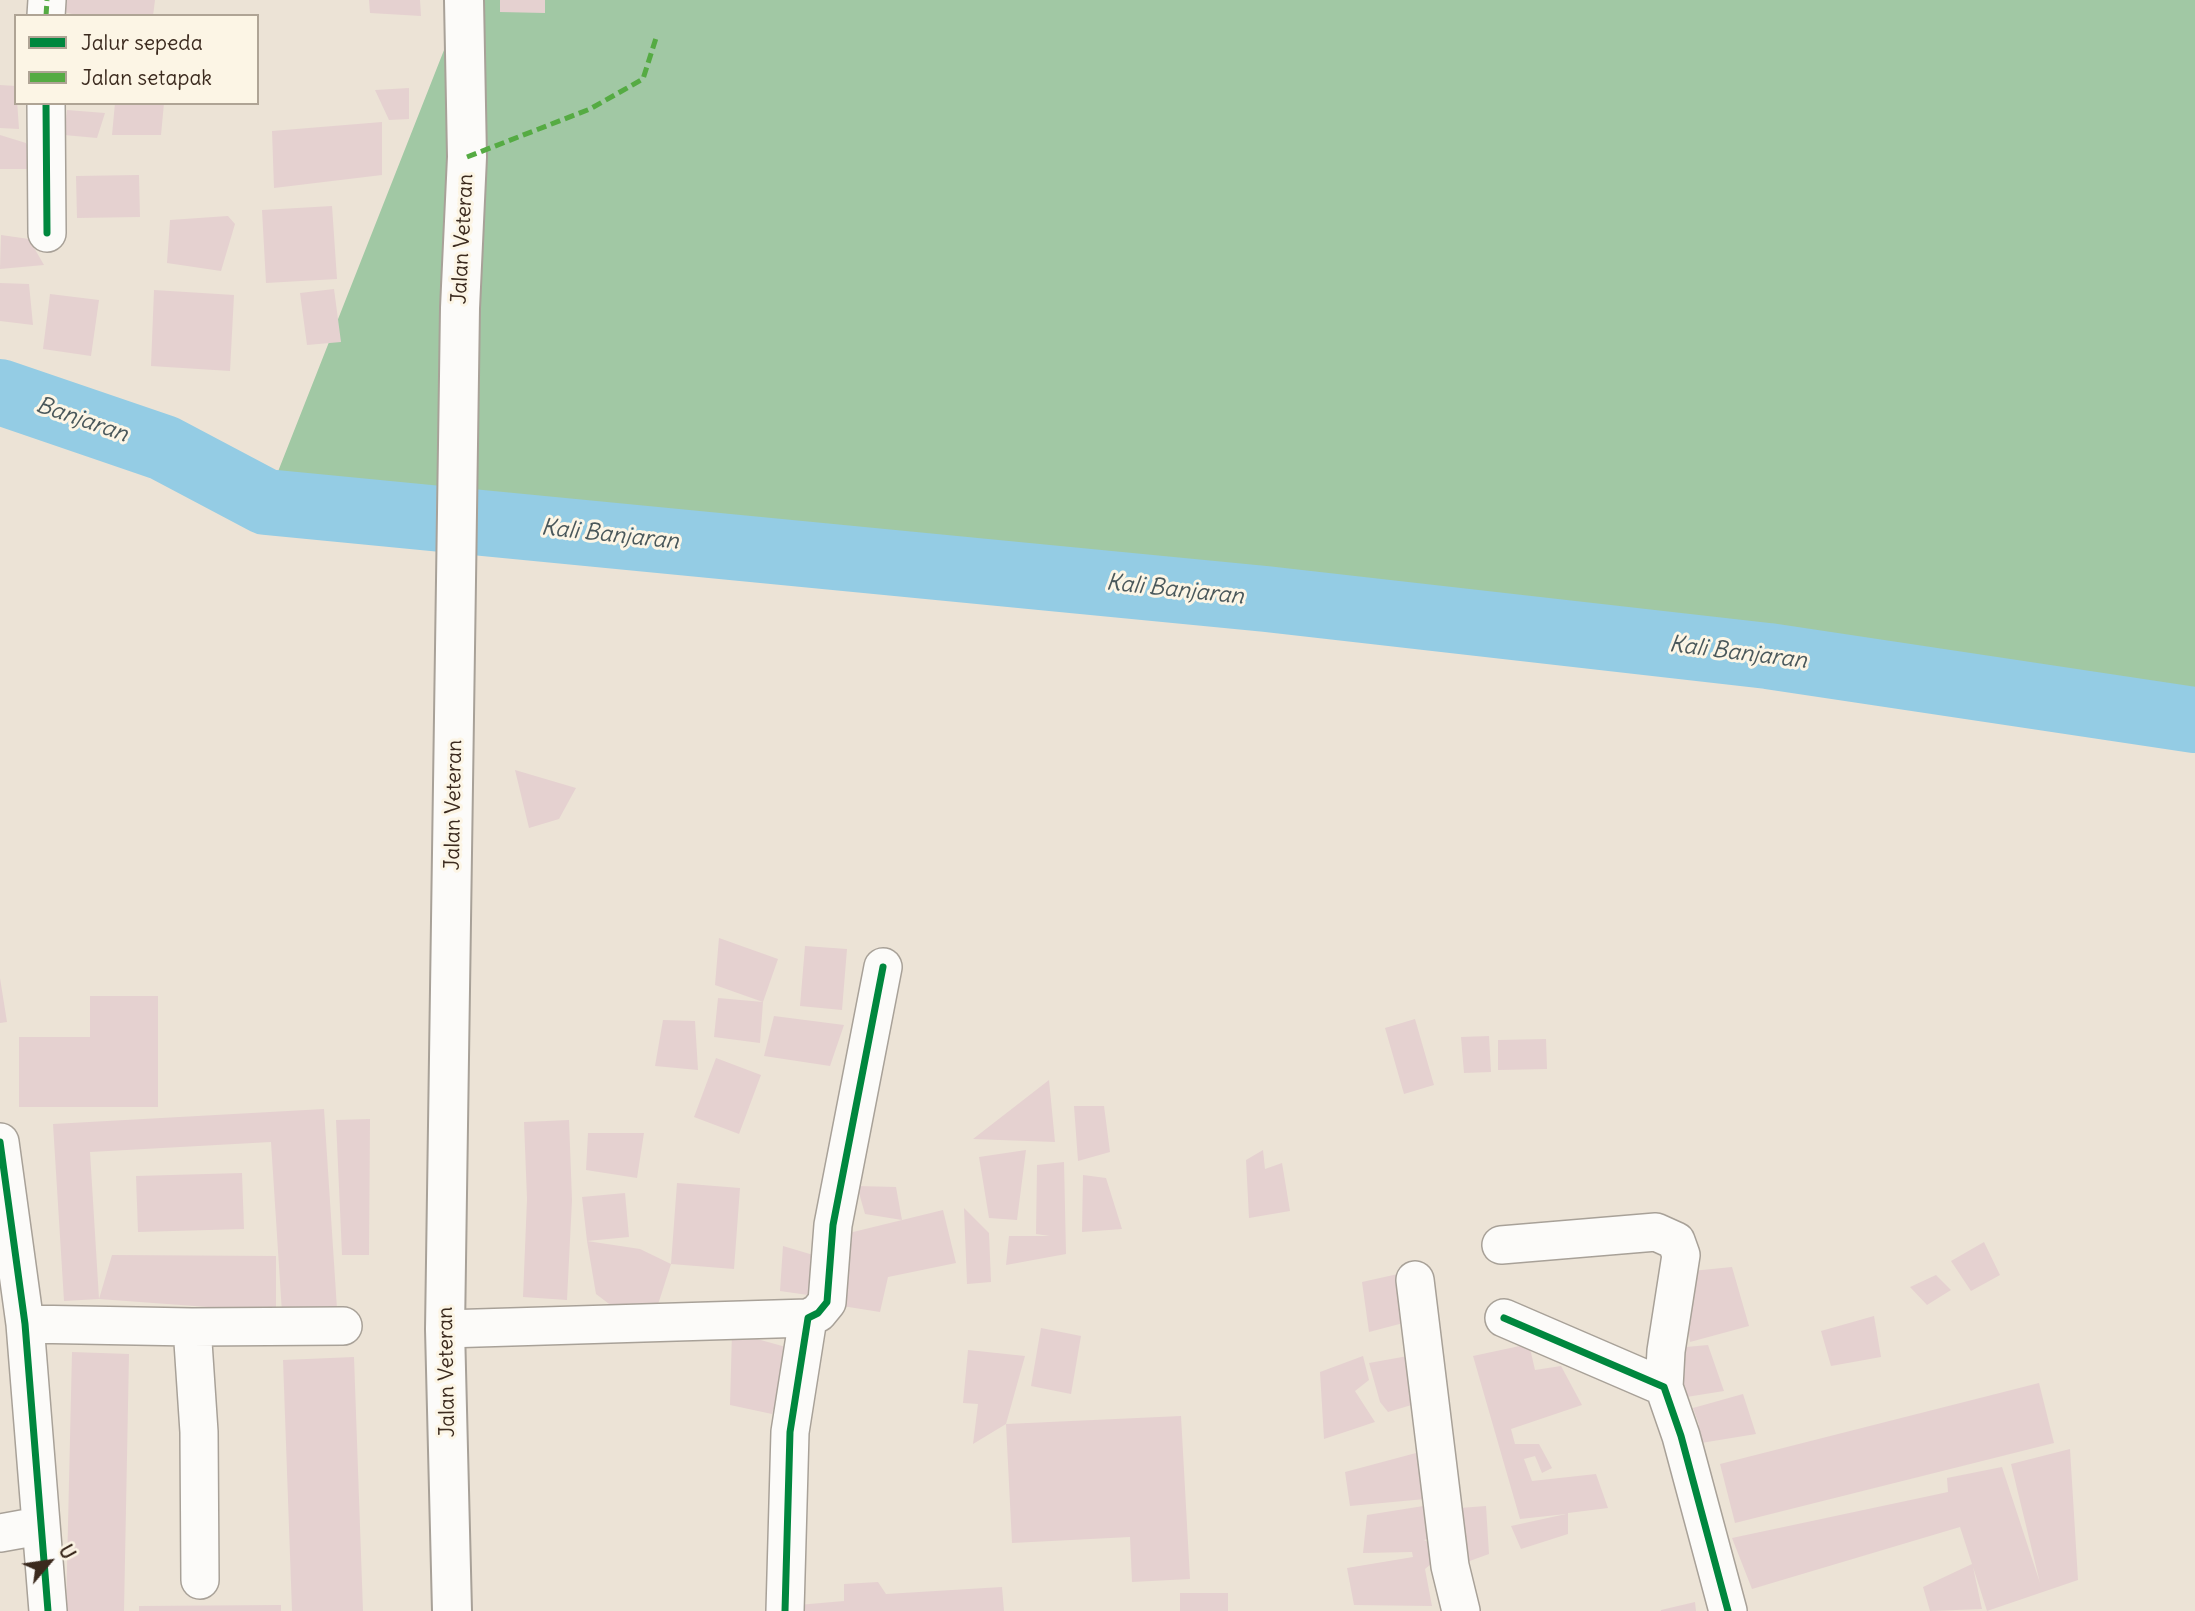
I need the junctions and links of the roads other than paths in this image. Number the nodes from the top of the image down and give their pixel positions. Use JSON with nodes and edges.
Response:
{"nodes":[{"id":1,"x":464,"y":0,"type":"edge"},
{"id":2,"x":46,"y":105,"type":"edge"},
{"id":3,"x":47,"y":233,"type":"dead end"},
{"id":4,"x":883,"y":967,"type":"dead end"},
{"id":5,"x":0,"y":1142,"type":"edge"},
{"id":6,"x":1501,"y":1245,"type":"dead end"},
{"id":7,"x":1415,"y":1280,"type":"dead end"},
{"id":8,"x":808,"y":1318,"type":"junction"},
{"id":9,"x":1503,"y":1318,"type":"dead end"},
{"id":10,"x":25,"y":1324,"type":"junction"},
{"id":11,"x":343,"y":1326,"type":"dead end"},
{"id":12,"x":192,"y":1327,"type":"junction"},
{"id":13,"x":445,"y":1329,"type":"junction"},
{"id":14,"x":1664,"y":1387,"type":"junction"},
{"id":15,"x":39,"y":1526,"type":"junction"},
{"id":16,"x":0,"y":1533,"type":"edge"},
{"id":17,"x":200,"y":1580,"type":"dead end"},
{"id":18,"x":48,"y":1611,"type":"edge"},
{"id":19,"x":452,"y":1611,"type":"edge"},
{"id":20,"x":785,"y":1611,"type":"edge"},
{"id":21,"x":1461,"y":1611,"type":"edge"},
{"id":22,"x":1728,"y":1611,"type":"edge"}],
"edges":[{"from":1,"to":13,"type":"highway","name":"Jalan Veteran"},
{"from":2,"to":3,"type":"street"},
{"from":4,"to":8,"type":"street"},
{"from":5,"to":10,"type":"street"},
{"from":6,"to":14,"type":"street"},
{"from":7,"to":21,"type":"street"},
{"from":8,"to":13,"type":"street"},
{"from":8,"to":20,"type":"street"},
{"from":9,"to":14,"type":"street"},
{"from":10,"to":12,"type":"street"},
{"from":10,"to":15,"type":"street"},
{"from":11,"to":12,"type":"street"},
{"from":12,"to":17,"type":"street"},
{"from":13,"to":19,"type":"highway","name":"Jalan Veteran"},
{"from":14,"to":22,"type":"street"},
{"from":15,"to":16,"type":"street"},
{"from":15,"to":18,"type":"street"}]}
